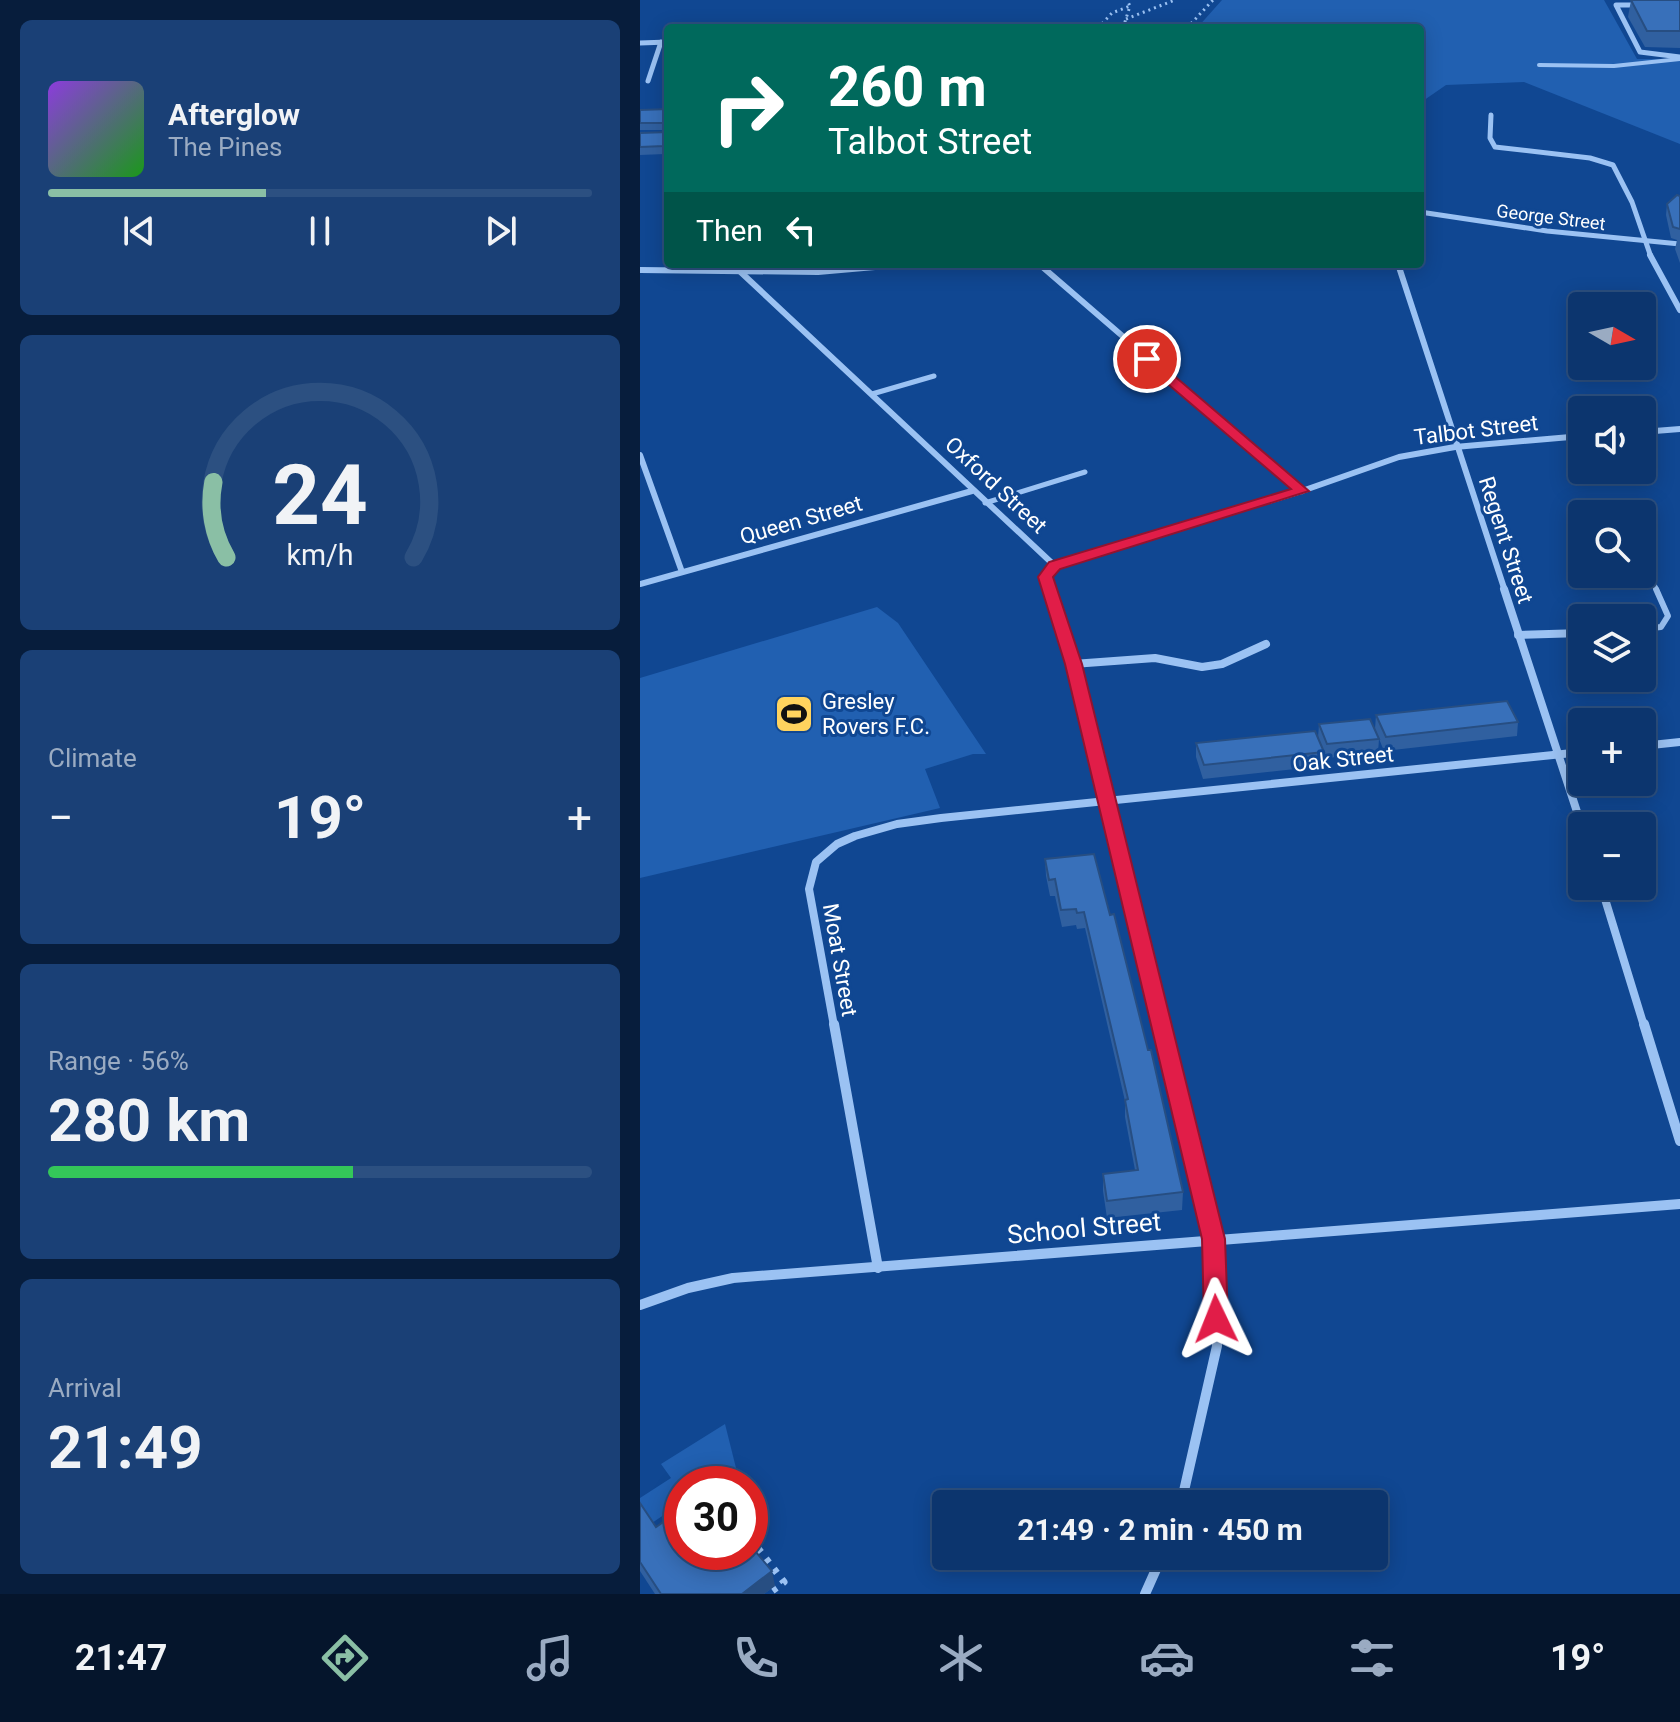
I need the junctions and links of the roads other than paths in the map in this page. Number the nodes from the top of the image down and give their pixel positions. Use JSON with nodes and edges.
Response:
{"nodes":[{"id":1,"x":1642,"y":5,"type":"edge"},
{"id":2,"x":664,"y":42,"type":"edge"},
{"id":3,"x":640,"y":43,"type":"edge"},
{"id":4,"x":664,"y":44,"type":"edge"},
{"id":5,"x":1680,"y":58,"type":"edge"},
{"id":6,"x":1539,"y":65,"type":"dead end"},
{"id":7,"x":648,"y":81,"type":"dead end"},
{"id":8,"x":1491,"y":115,"type":"dead end"},
{"id":9,"x":1424,"y":213,"type":"edge"},
{"id":10,"x":1645,"y":242,"type":"junction"},
{"id":11,"x":1680,"y":244,"type":"edge"},
{"id":12,"x":735,"y":268,"type":"edge"},
{"id":13,"x":864,"y":268,"type":"edge"},
{"id":14,"x":1044,"y":268,"type":"edge"},
{"id":15,"x":1399,"y":268,"type":"edge"},
{"id":16,"x":640,"y":270,"type":"edge"},
{"id":17,"x":1680,"y":310,"type":"edge"},
{"id":18,"x":934,"y":376,"type":"dead end"},
{"id":19,"x":872,"y":394,"type":"junction"},
{"id":20,"x":1680,"y":429,"type":"edge"},
{"id":21,"x":1656,"y":431,"type":"edge"},
{"id":22,"x":1568,"y":437,"type":"edge"},
{"id":23,"x":1455,"y":447,"type":"junction"},
{"id":24,"x":640,"y":455,"type":"edge"},
{"id":25,"x":1085,"y":472,"type":"dead end"},
{"id":26,"x":644,"y":480,"type":"edge"},
{"id":27,"x":972,"y":491,"type":"junction"},
{"id":28,"x":1302,"y":491,"type":"junction"},
{"id":29,"x":985,"y":503,"type":"junction"},
{"id":30,"x":1054,"y":565,"type":"junction"},
{"id":31,"x":682,"y":572,"type":"junction"},
{"id":32,"x":640,"y":584,"type":"edge"},
{"id":33,"x":1655,"y":588,"type":"edge"},
{"id":34,"x":1656,"y":628,"type":"edge"},
{"id":35,"x":1568,"y":633,"type":"edge"},
{"id":36,"x":1518,"y":635,"type":"junction"},
{"id":37,"x":1266,"y":644,"type":"dead end"},
{"id":38,"x":1073,"y":664,"type":"junction"},
{"id":39,"x":1680,"y":742,"type":"edge"},
{"id":40,"x":1656,"y":745,"type":"edge"},
{"id":41,"x":1568,"y":753,"type":"edge"},
{"id":42,"x":1558,"y":754,"type":"junction"},
{"id":43,"x":1107,"y":803,"type":"junction"},
{"id":44,"x":1577,"y":812,"type":"edge"},
{"id":45,"x":1605,"y":900,"type":"edge"},
{"id":46,"x":1680,"y":1141,"type":"edge"},
{"id":47,"x":1680,"y":1204,"type":"edge"},
{"id":48,"x":1213,"y":1239,"type":"junction"},
{"id":49,"x":878,"y":1268,"type":"junction"},
{"id":50,"x":640,"y":1305,"type":"edge"},
{"id":51,"x":1185,"y":1490,"type":"edge"},
{"id":52,"x":1156,"y":1570,"type":"edge"},
{"id":53,"x":1145,"y":1594,"type":"edge"}],
"edges":[{"from":1,"to":5,"type":"street"},
{"from":2,"to":3,"type":"street"},
{"from":4,"to":7,"type":"street"},
{"from":5,"to":6,"type":"lane"},
{"from":8,"to":10,"type":"street"},
{"from":9,"to":10,"type":"street","name":"George Street"},
{"from":10,"to":11,"type":"street","name":"George Street"},
{"from":10,"to":17,"type":"street"},
{"from":12,"to":13,"type":"street"},
{"from":12,"to":16,"type":"street"},
{"from":12,"to":19,"type":"street","name":"Oxford Street"},
{"from":14,"to":28,"type":"street"},
{"from":15,"to":23,"type":"street","name":"Regent Street"},
{"from":18,"to":19,"type":"lane"},
{"from":19,"to":27,"type":"street","name":"Oxford Street"},
{"from":20,"to":21,"type":"street"},
{"from":22,"to":23,"type":"street","name":"Talbot Street"},
{"from":23,"to":28,"type":"street","name":"Talbot Street"},
{"from":23,"to":36,"type":"street","name":"Regent Street"},
{"from":24,"to":26,"type":"street"},
{"from":25,"to":29,"type":"lane"},
{"from":26,"to":31,"type":"street"},
{"from":27,"to":29,"type":"street","name":"Oxford Street"},
{"from":27,"to":31,"type":"street","name":"Queen Street"},
{"from":28,"to":30,"type":"street","name":"Talbot Street"},
{"from":29,"to":30,"type":"street","name":"Oxford Street"},
{"from":30,"to":38,"type":"street"},
{"from":31,"to":32,"type":"street","name":"Queen Street"},
{"from":33,"to":34,"type":"lane"},
{"from":35,"to":36,"type":"street"},
{"from":36,"to":42,"type":"street","name":"Regent Street"},
{"from":37,"to":38,"type":"street"},
{"from":38,"to":43,"type":"street"},
{"from":39,"to":40,"type":"street"},
{"from":41,"to":42,"type":"street","name":"Oak Street"},
{"from":42,"to":43,"type":"street","name":"Oak Street"},
{"from":42,"to":44,"type":"street","name":"Regent Street"},
{"from":43,"to":48,"type":"street"},
{"from":43,"to":49,"type":"street","name":"Moat Street"},
{"from":45,"to":46,"type":"street"},
{"from":47,"to":48,"type":"street","name":"School Street"},
{"from":48,"to":49,"type":"street","name":"School Street"},
{"from":48,"to":51,"type":"street"},
{"from":49,"to":50,"type":"street","name":"School Street"},
{"from":52,"to":53,"type":"street"}]}
